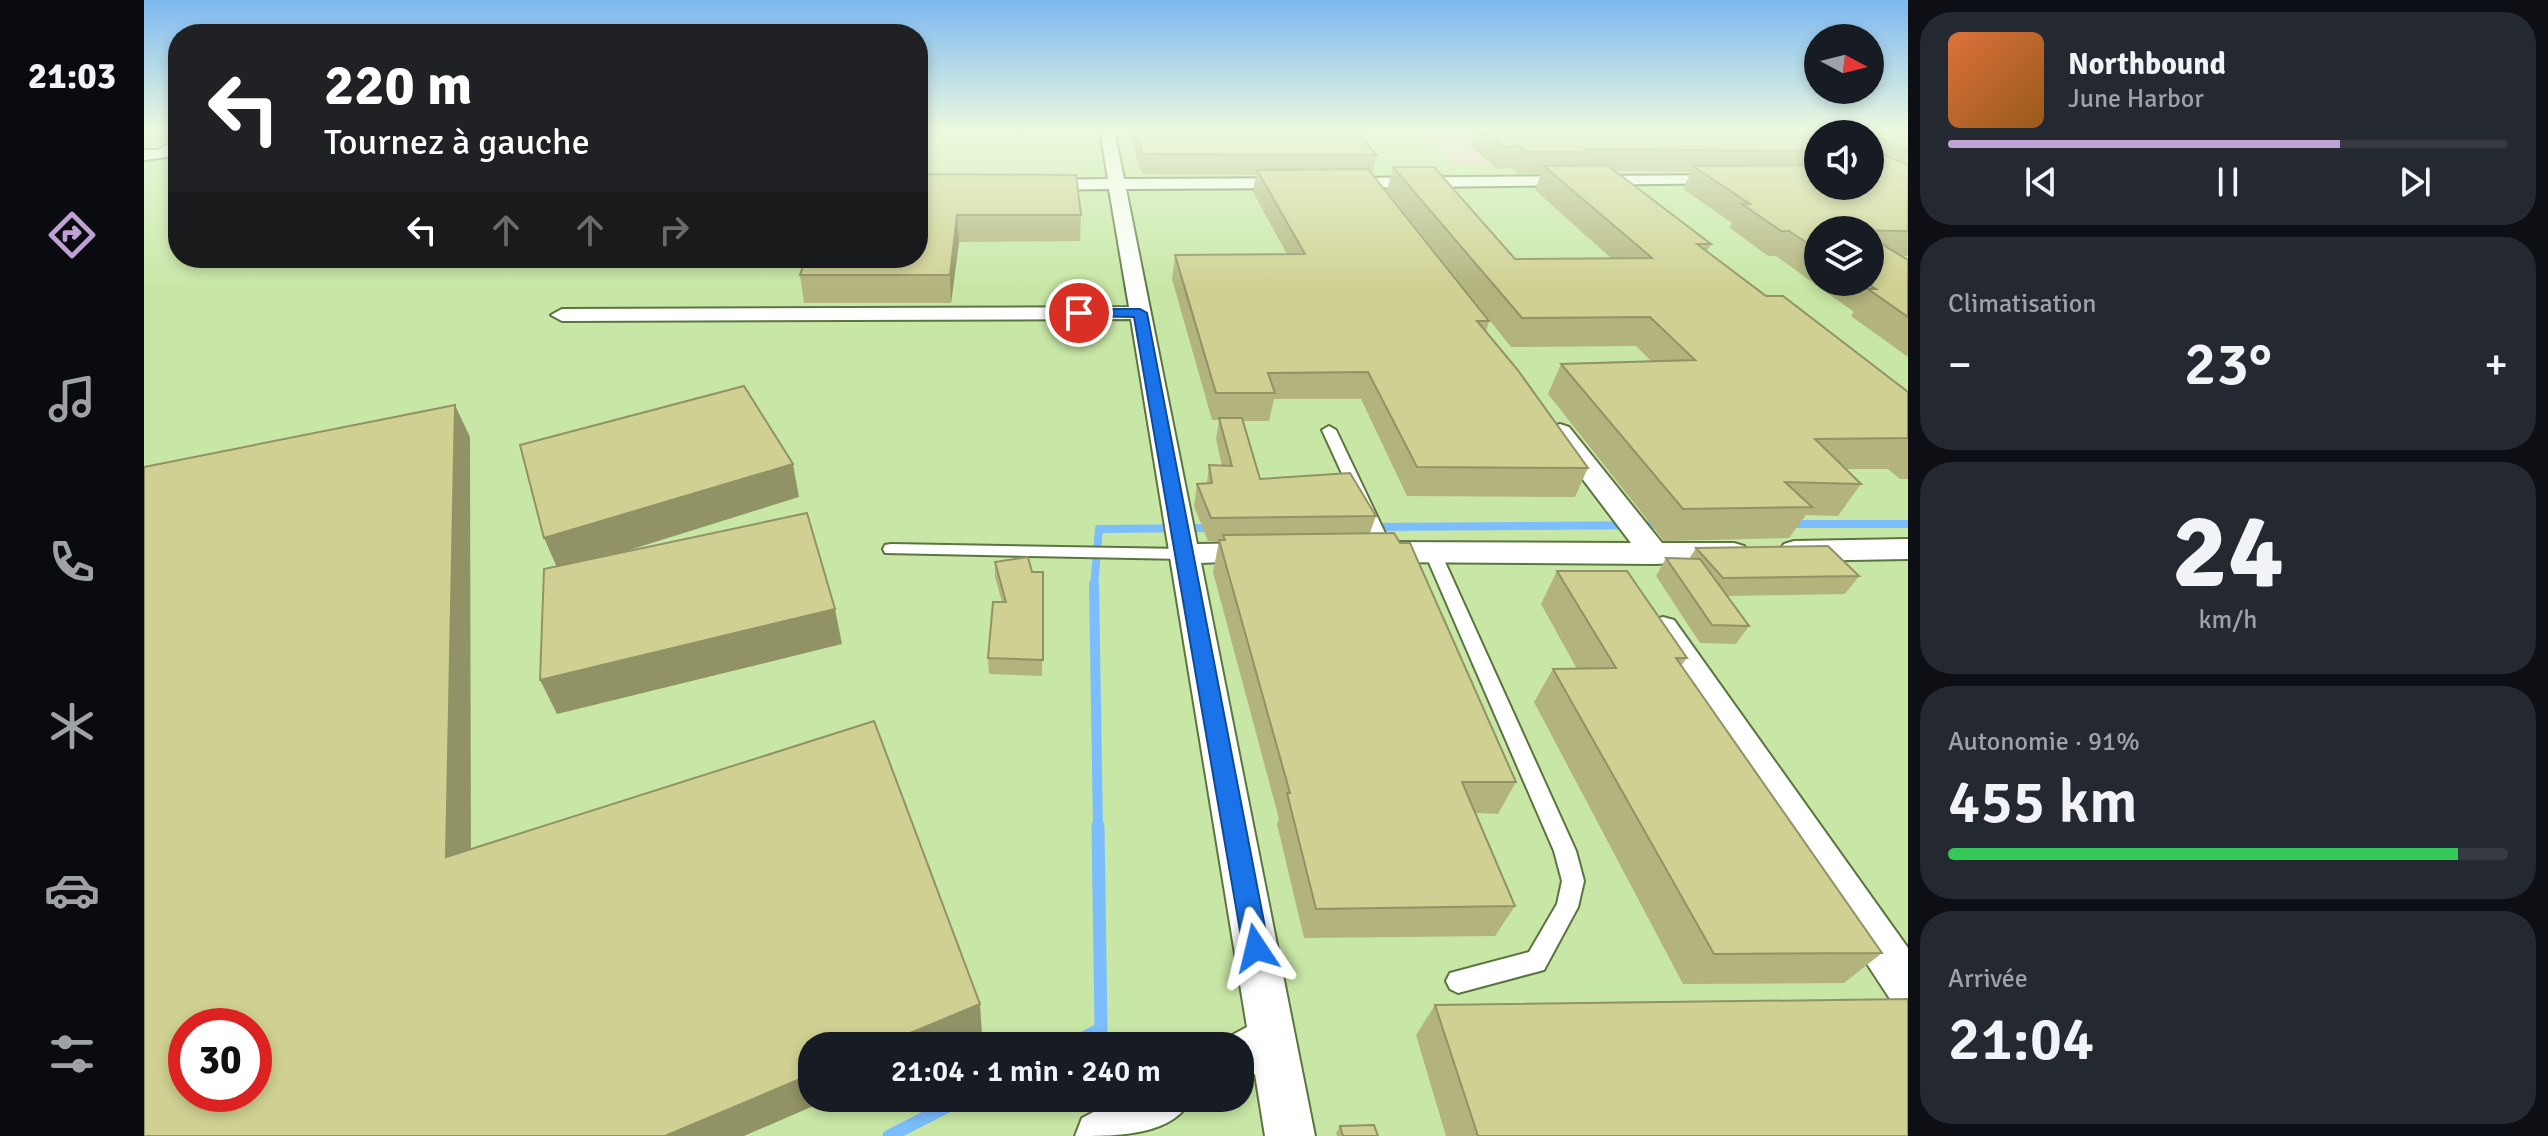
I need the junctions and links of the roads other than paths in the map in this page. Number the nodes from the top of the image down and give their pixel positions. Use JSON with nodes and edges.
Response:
{"nodes":[{"id":1,"x":1313,"y":183,"type":"edge"},
{"id":2,"x":1369,"y":183,"type":"edge"},
{"id":3,"x":1616,"y":183,"type":"edge"},
{"id":4,"x":1025,"y":185,"type":"edge"},
{"id":5,"x":1117,"y":185,"type":"junction"},
{"id":6,"x":1638,"y":201,"type":"edge"},
{"id":7,"x":1388,"y":208,"type":"edge"},
{"id":8,"x":1140,"y":313,"type":"junction"},
{"id":9,"x":562,"y":315,"type":"dead end"},
{"id":10,"x":1550,"y":418,"type":"edge"},
{"id":11,"x":1329,"y":430,"type":"dead end"},
{"id":12,"x":1383,"y":546,"type":"junction"},
{"id":13,"x":891,"y":549,"type":"dead end"},
{"id":14,"x":1908,"y":549,"type":"edge"},
{"id":15,"x":1432,"y":551,"type":"junction"},
{"id":16,"x":1293,"y":552,"type":"edge"},
{"id":17,"x":1339,"y":552,"type":"edge"},
{"id":18,"x":1184,"y":554,"type":"junction"},
{"id":19,"x":1636,"y":574,"type":"junction"},
{"id":20,"x":1458,"y":981,"type":"dead end"},
{"id":21,"x":1908,"y":986,"type":"edge"},
{"id":22,"x":1256,"y":1048,"type":"edge"},
{"id":23,"x":1143,"y":1112,"type":"edge"},
{"id":24,"x":1100,"y":1136,"type":"edge"},
{"id":25,"x":1290,"y":1136,"type":"edge"}],
"edges":[{"from":1,"to":5,"type":"street"},
{"from":2,"to":7,"type":"street"},
{"from":3,"to":6,"type":"street"},
{"from":4,"to":5,"type":"street"},
{"from":5,"to":8,"type":"street"},
{"from":8,"to":9,"type":"street"},
{"from":8,"to":18,"type":"street"},
{"from":10,"to":19,"type":"street"},
{"from":11,"to":12,"type":"lane"},
{"from":12,"to":15,"type":"street"},
{"from":12,"to":17,"type":"street"},
{"from":13,"to":18,"type":"lane"},
{"from":14,"to":19,"type":"street"},
{"from":15,"to":19,"type":"street"},
{"from":15,"to":20,"type":"lane"},
{"from":16,"to":18,"type":"street"},
{"from":18,"to":22,"type":"street"},
{"from":19,"to":21,"type":"street"},
{"from":22,"to":25,"type":"street"},
{"from":23,"to":24,"type":"street"}]}
